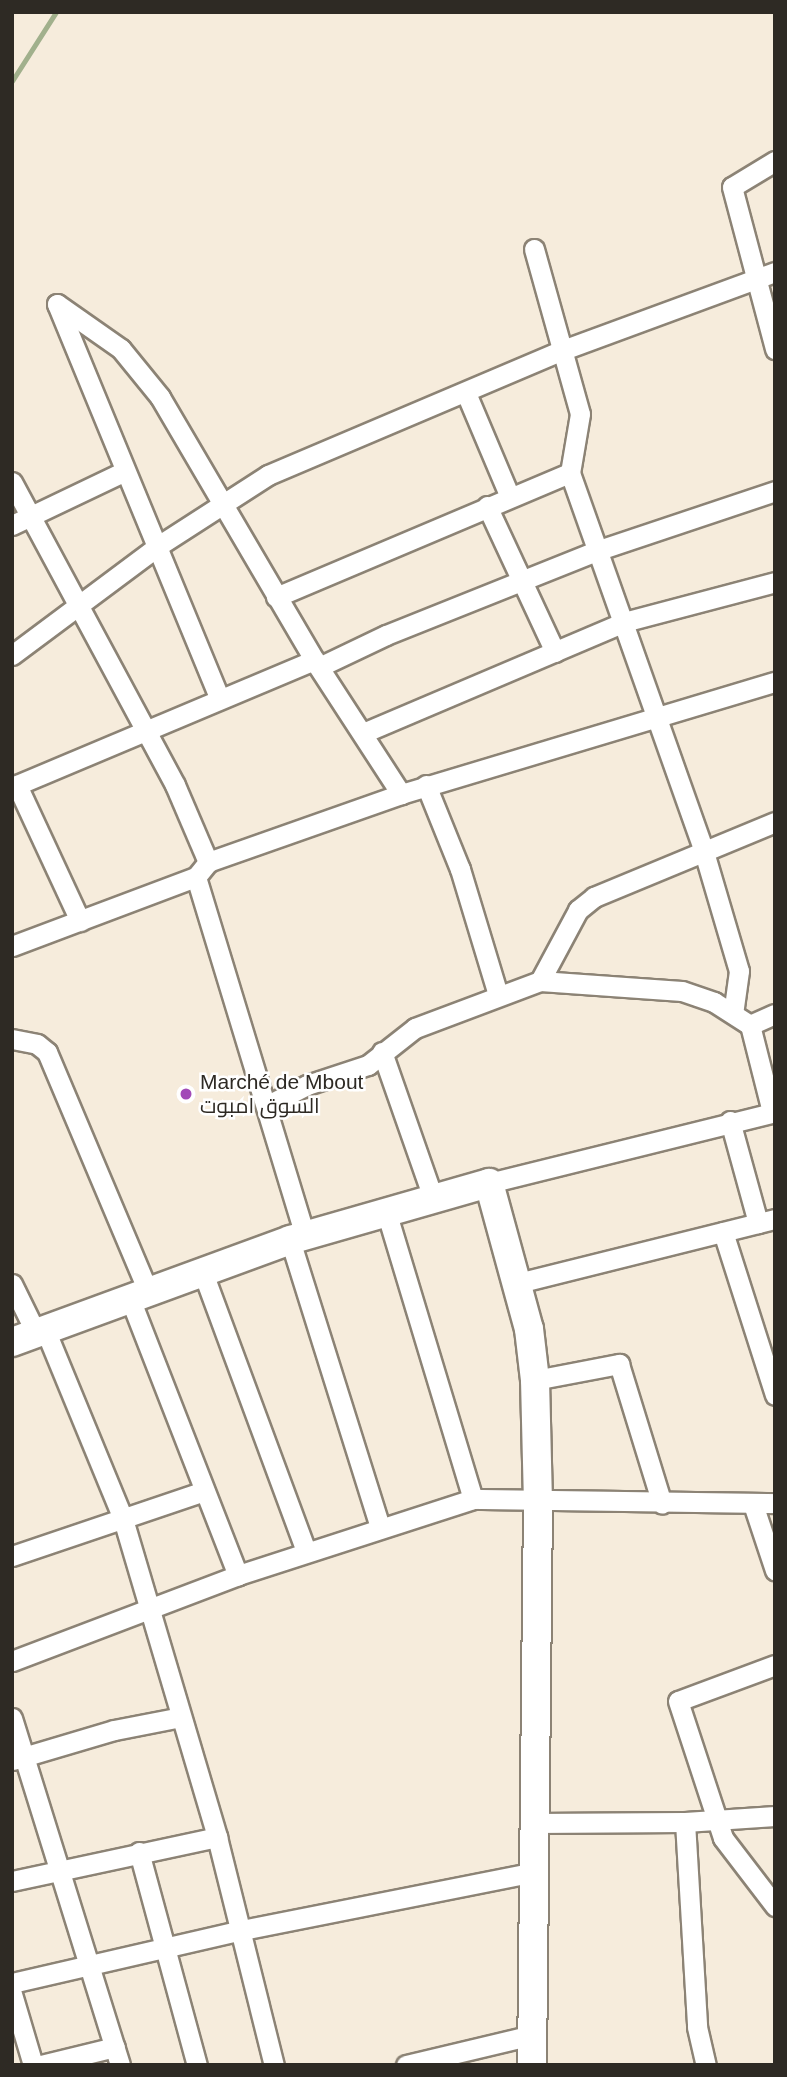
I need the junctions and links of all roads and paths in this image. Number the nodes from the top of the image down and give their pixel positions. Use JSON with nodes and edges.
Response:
{"nodes":[{"id":1,"x":775,"y":161,"type":"edge"},
{"id":2,"x":534,"y":249,"type":"dead end"},
{"id":3,"x":775,"y":272,"type":"edge"},
{"id":4,"x":754,"y":279,"type":"junction"},
{"id":5,"x":775,"y":349,"type":"edge"},
{"id":6,"x":563,"y":350,"type":"junction"},
{"id":7,"x":466,"y":393,"type":"junction"},
{"id":8,"x":125,"y":471,"type":"junction"},
{"id":9,"x":569,"y":473,"type":"junction"},
{"id":10,"x":12,"y":482,"type":"edge"},
{"id":11,"x":775,"y":491,"type":"edge"},
{"id":12,"x":510,"y":497,"type":"junction"},
{"id":13,"x":222,"y":505,"type":"junction"},
{"id":14,"x":487,"y":506,"type":"junction"},
{"id":15,"x":20,"y":522,"type":"edge"},
{"id":16,"x":158,"y":546,"type":"junction"},
{"id":17,"x":596,"y":551,"type":"junction"},
{"id":18,"x":522,"y":581,"type":"junction"},
{"id":19,"x":775,"y":582,"type":"edge"},
{"id":20,"x":276,"y":597,"type":"junction"},
{"id":21,"x":76,"y":604,"type":"junction"},
{"id":22,"x":624,"y":622,"type":"junction"},
{"id":23,"x":555,"y":652,"type":"junction"},
{"id":24,"x":12,"y":654,"type":"edge"},
{"id":25,"x":317,"y":663,"type":"junction"},
{"id":26,"x":775,"y":682,"type":"edge"},
{"id":27,"x":220,"y":699,"type":"junction"},
{"id":28,"x":652,"y":715,"type":"junction"},
{"id":29,"x":146,"y":729,"type":"junction"},
{"id":30,"x":363,"y":733,"type":"junction"},
{"id":31,"x":426,"y":785,"type":"junction"},
{"id":32,"x":15,"y":786,"type":"edge"},
{"id":33,"x":401,"y":794,"type":"junction"},
{"id":34,"x":775,"y":822,"type":"edge"},
{"id":35,"x":704,"y":852,"type":"junction"},
{"id":36,"x":202,"y":870,"type":"junction"},
{"id":37,"x":80,"y":921,"type":"junction"},
{"id":38,"x":12,"y":946,"type":"edge"},
{"id":39,"x":540,"y":981,"type":"junction"},
{"id":40,"x":498,"y":995,"type":"junction"},
{"id":41,"x":733,"y":1014,"type":"junction"},
{"id":42,"x":775,"y":1014,"type":"edge"},
{"id":43,"x":750,"y":1025,"type":"junction"},
{"id":44,"x":12,"y":1040,"type":"edge"},
{"id":45,"x":382,"y":1052,"type":"junction"},
{"id":46,"x":265,"y":1106,"type":"junction"},
{"id":47,"x":773,"y":1112,"type":"edge"},
{"id":48,"x":730,"y":1121,"type":"junction"},
{"id":49,"x":489,"y":1183,"type":"junction"},
{"id":50,"x":432,"y":1198,"type":"junction"},
{"id":51,"x":386,"y":1211,"type":"junction"},
{"id":52,"x":766,"y":1221,"type":"edge"},
{"id":53,"x":723,"y":1232,"type":"junction"},
{"id":54,"x":298,"y":1238,"type":"junction"},
{"id":55,"x":202,"y":1270,"type":"junction"},
{"id":56,"x":518,"y":1283,"type":"junction"},
{"id":57,"x":12,"y":1284,"type":"edge"},
{"id":58,"x":138,"y":1293,"type":"junction"},
{"id":59,"x":30,"y":1333,"type":"edge"},
{"id":60,"x":535,"y":1380,"type":"junction"},
{"id":61,"x":775,"y":1395,"type":"edge"},
{"id":62,"x":204,"y":1490,"type":"junction"},
{"id":63,"x":474,"y":1499,"type":"junction"},
{"id":64,"x":538,"y":1503,"type":"junction"},
{"id":65,"x":775,"y":1503,"type":"edge"},
{"id":66,"x":663,"y":1504,"type":"junction"},
{"id":67,"x":753,"y":1504,"type":"junction"},
{"id":68,"x":122,"y":1519,"type":"junction"},
{"id":69,"x":380,"y":1528,"type":"junction"},
{"id":70,"x":306,"y":1551,"type":"junction"},
{"id":71,"x":12,"y":1556,"type":"edge"},
{"id":72,"x":775,"y":1570,"type":"edge"},
{"id":73,"x":238,"y":1575,"type":"junction"},
{"id":74,"x":149,"y":1611,"type":"junction"},
{"id":75,"x":12,"y":1661,"type":"edge"},
{"id":76,"x":775,"y":1665,"type":"edge"},
{"id":77,"x":181,"y":1717,"type":"junction"},
{"id":78,"x":12,"y":1718,"type":"edge"},
{"id":79,"x":18,"y":1758,"type":"edge"},
{"id":80,"x":775,"y":1816,"type":"edge"},
{"id":81,"x":716,"y":1820,"type":"junction"},
{"id":82,"x":685,"y":1822,"type":"junction"},
{"id":83,"x":534,"y":1823,"type":"junction"},
{"id":84,"x":217,"y":1837,"type":"junction"},
{"id":85,"x":139,"y":1852,"type":"junction"},
{"id":86,"x":60,"y":1867,"type":"junction"},
{"id":87,"x":534,"y":1872,"type":"junction"},
{"id":88,"x":12,"y":1881,"type":"edge"},
{"id":89,"x":775,"y":1906,"type":"edge"},
{"id":90,"x":242,"y":1930,"type":"junction"},
{"id":91,"x":166,"y":1949,"type":"junction"},
{"id":92,"x":90,"y":1966,"type":"junction"},
{"id":93,"x":12,"y":1983,"type":"edge"},
{"id":94,"x":12,"y":1994,"type":"edge"},
{"id":95,"x":532,"y":2035,"type":"junction"},
{"id":96,"x":117,"y":2056,"type":"edge"},
{"id":97,"x":33,"y":2065,"type":"edge"},
{"id":98,"x":41,"y":2065,"type":"edge"},
{"id":99,"x":197,"y":2065,"type":"edge"},
{"id":100,"x":274,"y":2065,"type":"edge"},
{"id":101,"x":406,"y":2065,"type":"edge"},
{"id":102,"x":532,"y":2065,"type":"edge"},
{"id":103,"x":706,"y":2065,"type":"edge"}],
"edges":[{"from":1,"to":4,"type":"street"},
{"from":2,"to":6,"type":"street"},
{"from":3,"to":4,"type":"street"},
{"from":4,"to":5,"type":"street"},
{"from":4,"to":6,"type":"street"},
{"from":6,"to":7,"type":"street"},
{"from":6,"to":9,"type":"street"},
{"from":7,"to":12,"type":"street"},
{"from":7,"to":13,"type":"street"},
{"from":8,"to":13,"type":"street"},
{"from":8,"to":15,"type":"street"},
{"from":8,"to":16,"type":"street"},
{"from":9,"to":12,"type":"street"},
{"from":9,"to":17,"type":"street"},
{"from":10,"to":15,"type":"street"},
{"from":11,"to":17,"type":"street"},
{"from":12,"to":14,"type":"street"},
{"from":13,"to":16,"type":"street"},
{"from":13,"to":20,"type":"street"},
{"from":14,"to":18,"type":"street"},
{"from":14,"to":20,"type":"street"},
{"from":15,"to":21,"type":"street"},
{"from":16,"to":21,"type":"street"},
{"from":16,"to":27,"type":"street"},
{"from":17,"to":18,"type":"street"},
{"from":17,"to":22,"type":"street"},
{"from":18,"to":23,"type":"street"},
{"from":18,"to":25,"type":"street"},
{"from":19,"to":22,"type":"street"},
{"from":20,"to":25,"type":"street"},
{"from":21,"to":24,"type":"street"},
{"from":21,"to":29,"type":"street"},
{"from":22,"to":23,"type":"street"},
{"from":22,"to":28,"type":"street"},
{"from":23,"to":30,"type":"street"},
{"from":25,"to":27,"type":"street"},
{"from":25,"to":30,"type":"street"},
{"from":26,"to":28,"type":"street"},
{"from":27,"to":29,"type":"street"},
{"from":28,"to":31,"type":"street"},
{"from":28,"to":35,"type":"street"},
{"from":29,"to":32,"type":"street"},
{"from":29,"to":36,"type":"street"},
{"from":30,"to":33,"type":"street"},
{"from":31,"to":33,"type":"street"},
{"from":31,"to":40,"type":"street"},
{"from":32,"to":37,"type":"street"},
{"from":33,"to":36,"type":"street"},
{"from":34,"to":35,"type":"street"},
{"from":35,"to":39,"type":"street"},
{"from":35,"to":41,"type":"street"},
{"from":36,"to":37,"type":"street"},
{"from":36,"to":46,"type":"street"},
{"from":37,"to":38,"type":"street"},
{"from":39,"to":40,"type":"street"},
{"from":39,"to":41,"type":"street"},
{"from":40,"to":45,"type":"street"},
{"from":41,"to":43,"type":"street"},
{"from":42,"to":43,"type":"street"},
{"from":43,"to":47,"type":"street"},
{"from":44,"to":58,"type":"street"},
{"from":45,"to":46,"type":"street"},
{"from":45,"to":50,"type":"street"},
{"from":46,"to":54,"type":"street"},
{"from":47,"to":48,"type":"street"},
{"from":48,"to":49,"type":"street"},
{"from":48,"to":52,"type":"street"},
{"from":49,"to":50,"type":"main road"},
{"from":49,"to":56,"type":"main road"},
{"from":50,"to":51,"type":"main road"},
{"from":51,"to":54,"type":"main road"},
{"from":51,"to":63,"type":"street"},
{"from":52,"to":53,"type":"street"},
{"from":53,"to":56,"type":"street"},
{"from":53,"to":61,"type":"street"},
{"from":54,"to":55,"type":"main road"},
{"from":54,"to":69,"type":"street"},
{"from":55,"to":58,"type":"main road"},
{"from":55,"to":70,"type":"street"},
{"from":56,"to":60,"type":"main road"},
{"from":57,"to":59,"type":"street"},
{"from":58,"to":59,"type":"main road"},
{"from":58,"to":62,"type":"street"},
{"from":59,"to":68,"type":"street"},
{"from":60,"to":64,"type":"main road"},
{"from":60,"to":66,"type":"street"},
{"from":62,"to":68,"type":"street"},
{"from":62,"to":73,"type":"street"},
{"from":63,"to":64,"type":"street"},
{"from":63,"to":69,"type":"street"},
{"from":64,"to":66,"type":"street"},
{"from":64,"to":83,"type":"main road"},
{"from":65,"to":67,"type":"street"},
{"from":66,"to":67,"type":"street"},
{"from":67,"to":72,"type":"street"},
{"from":68,"to":71,"type":"street"},
{"from":68,"to":74,"type":"street"},
{"from":69,"to":70,"type":"street"},
{"from":70,"to":73,"type":"street"},
{"from":73,"to":74,"type":"street"},
{"from":74,"to":75,"type":"street"},
{"from":74,"to":77,"type":"street"},
{"from":76,"to":81,"type":"street"},
{"from":77,"to":79,"type":"street"},
{"from":77,"to":84,"type":"street"},
{"from":78,"to":79,"type":"street"},
{"from":79,"to":86,"type":"street"},
{"from":80,"to":81,"type":"street"},
{"from":81,"to":82,"type":"street"},
{"from":81,"to":89,"type":"street"},
{"from":82,"to":83,"type":"street"},
{"from":82,"to":103,"type":"street"},
{"from":83,"to":87,"type":"main road"},
{"from":84,"to":85,"type":"street"},
{"from":84,"to":90,"type":"street"},
{"from":85,"to":86,"type":"street"},
{"from":85,"to":91,"type":"street"},
{"from":86,"to":88,"type":"street"},
{"from":86,"to":92,"type":"street"},
{"from":87,"to":90,"type":"street"},
{"from":87,"to":95,"type":"main road"},
{"from":90,"to":91,"type":"street"},
{"from":90,"to":100,"type":"street"},
{"from":91,"to":92,"type":"street"},
{"from":91,"to":99,"type":"street"},
{"from":92,"to":93,"type":"street"},
{"from":92,"to":96,"type":"street"},
{"from":94,"to":97,"type":"street"},
{"from":95,"to":101,"type":"street"},
{"from":95,"to":102,"type":"main road"},
{"from":96,"to":98,"type":"street"}]}
